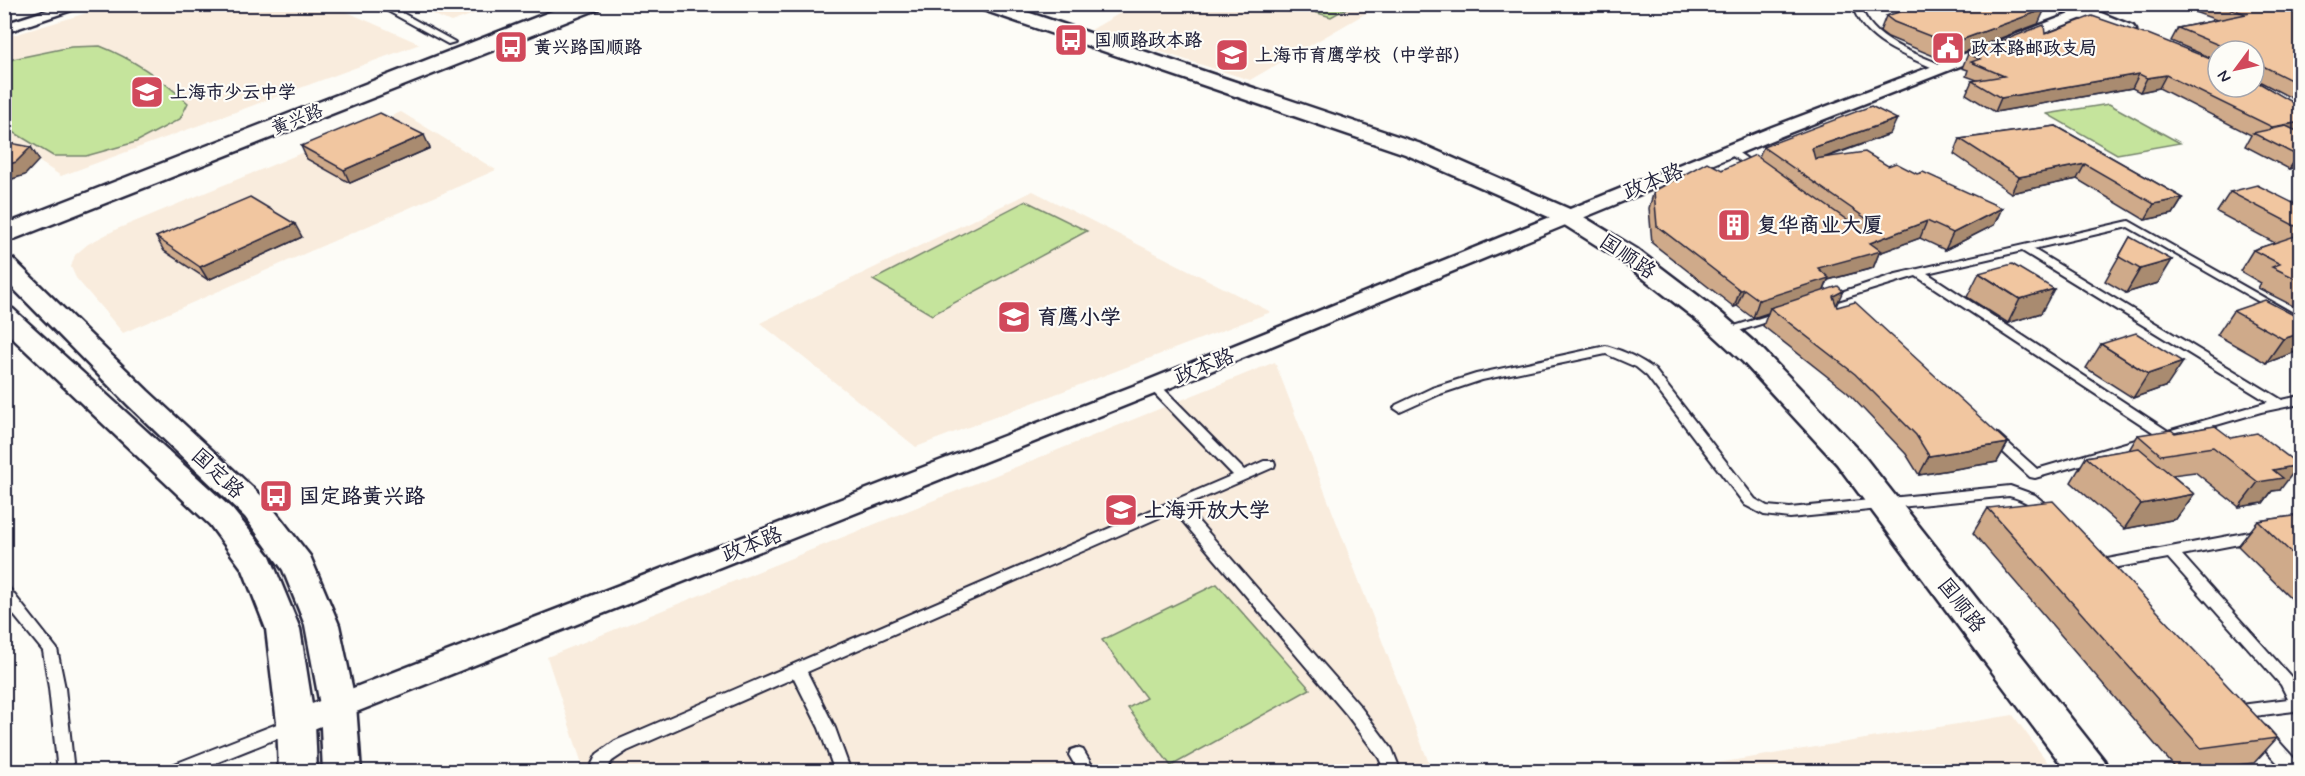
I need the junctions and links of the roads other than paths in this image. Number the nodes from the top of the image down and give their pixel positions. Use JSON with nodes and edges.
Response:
{"nodes":[{"id":1,"x":83,"y":4,"type":"edge"},
{"id":2,"x":379,"y":4,"type":"edge"},
{"id":3,"x":549,"y":4,"type":"edge"},
{"id":4,"x":590,"y":4,"type":"edge"},
{"id":5,"x":983,"y":4,"type":"edge"},
{"id":6,"x":1856,"y":4,"type":"edge"},
{"id":7,"x":2061,"y":4,"type":"edge"},
{"id":8,"x":2110,"y":4,"type":"edge"},
{"id":9,"x":2084,"y":13,"type":"junction"},
{"id":10,"x":4,"y":28,"type":"edge"},
{"id":11,"x":2148,"y":39,"type":"edge"},
{"id":12,"x":451,"y":42,"type":"junction"},
{"id":13,"x":1941,"y":68,"type":"junction"},
{"id":14,"x":1730,"y":150,"type":"junction"},
{"id":15,"x":1768,"y":177,"type":"edge"},
{"id":16,"x":4,"y":216,"type":"edge"},
{"id":17,"x":1566,"y":216,"type":"junction"},
{"id":18,"x":4,"y":235,"type":"edge"},
{"id":19,"x":2024,"y":248,"type":"junction"},
{"id":20,"x":4,"y":264,"type":"edge"},
{"id":21,"x":1918,"y":272,"type":"junction"},
{"id":22,"x":1815,"y":303,"type":"edge"},
{"id":23,"x":1793,"y":310,"type":"edge"},
{"id":24,"x":4,"y":315,"type":"edge"},
{"id":25,"x":2301,"y":322,"type":"edge"},
{"id":26,"x":1726,"y":332,"type":"junction"},
{"id":27,"x":1154,"y":386,"type":"junction"},
{"id":28,"x":2301,"y":400,"type":"edge"},
{"id":29,"x":2280,"y":404,"type":"junction"},
{"id":30,"x":1400,"y":408,"type":"dead end"},
{"id":31,"x":1983,"y":427,"type":"edge"},
{"id":32,"x":2166,"y":435,"type":"junction"},
{"id":33,"x":1269,"y":464,"type":"dead end"},
{"id":34,"x":1242,"y":476,"type":"junction"},
{"id":35,"x":1883,"y":502,"type":"junction"},
{"id":36,"x":1176,"y":505,"type":"junction"},
{"id":37,"x":2056,"y":519,"type":"edge"},
{"id":38,"x":2276,"y":532,"type":"edge"},
{"id":39,"x":2171,"y":552,"type":"junction"},
{"id":40,"x":2118,"y":582,"type":"edge"},
{"id":41,"x":4,"y":592,"type":"edge"},
{"id":42,"x":796,"y":668,"type":"junction"},
{"id":43,"x":338,"y":705,"type":"junction"},
{"id":44,"x":2299,"y":706,"type":"edge"},
{"id":45,"x":296,"y":723,"type":"junction"},
{"id":46,"x":1077,"y":755,"type":"dead end"},
{"id":47,"x":66,"y":771,"type":"edge"},
{"id":48,"x":173,"y":771,"type":"edge"},
{"id":49,"x":298,"y":771,"type":"edge"},
{"id":50,"x":342,"y":771,"type":"edge"},
{"id":51,"x":596,"y":771,"type":"edge"},
{"id":52,"x":843,"y":771,"type":"edge"},
{"id":53,"x":1088,"y":771,"type":"edge"},
{"id":54,"x":1393,"y":771,"type":"edge"},
{"id":55,"x":2090,"y":771,"type":"edge"},
{"id":56,"x":2297,"y":771,"type":"edge"}],
"edges":[{"from":1,"to":10,"type":"street"},
{"from":2,"to":12,"type":"lane"},
{"from":3,"to":12,"type":"main road","name":"黄兴路"},
{"from":4,"to":18,"type":"main road","name":"黄兴路"},
{"from":5,"to":17,"type":"street","name":"国顺路"},
{"from":6,"to":13,"type":"lane"},
{"from":7,"to":9,"type":"street"},
{"from":8,"to":9,"type":"street","name":"政本路"},
{"from":9,"to":11,"type":"street"},
{"from":9,"to":13,"type":"street","name":"政本路"},
{"from":12,"to":16,"type":"main road","name":"黄兴路"},
{"from":13,"to":14,"type":"street","name":"政本路"},
{"from":14,"to":15,"type":"lane"},
{"from":14,"to":17,"type":"street","name":"政本路"},
{"from":17,"to":26,"type":"street","name":"国顺路"},
{"from":17,"to":27,"type":"street","name":"政本路"},
{"from":19,"to":21,"type":"lane"},
{"from":19,"to":25,"type":"lane"},
{"from":19,"to":29,"type":"lane"},
{"from":20,"to":43,"type":"street","name":"国定路"},
{"from":21,"to":22,"type":"lane"},
{"from":21,"to":32,"type":"lane"},
{"from":23,"to":26,"type":"lane"},
{"from":24,"to":45,"type":"street","name":"国定路"},
{"from":26,"to":35,"type":"street","name":"国顺路"},
{"from":27,"to":34,"type":"lane"},
{"from":27,"to":43,"type":"street","name":"政本路"},
{"from":28,"to":29,"type":"lane"},
{"from":29,"to":32,"type":"lane"},
{"from":30,"to":35,"type":"lane"},
{"from":31,"to":32,"type":"lane"},
{"from":33,"to":34,"type":"lane"},
{"from":34,"to":36,"type":"lane"},
{"from":35,"to":37,"type":"lane"},
{"from":35,"to":55,"type":"street","name":"国顺路"},
{"from":36,"to":42,"type":"lane"},
{"from":36,"to":54,"type":"lane"},
{"from":38,"to":39,"type":"lane"},
{"from":39,"to":40,"type":"lane"},
{"from":39,"to":44,"type":"lane"},
{"from":41,"to":47,"type":"lane"},
{"from":42,"to":51,"type":"lane"},
{"from":42,"to":52,"type":"lane"},
{"from":43,"to":45,"type":"street","name":"政本路"},
{"from":43,"to":50,"type":"street","name":"国定路"},
{"from":44,"to":56,"type":"lane"},
{"from":45,"to":48,"type":"lane"},
{"from":45,"to":49,"type":"street","name":"国定路"},
{"from":46,"to":53,"type":"lane"}]}
